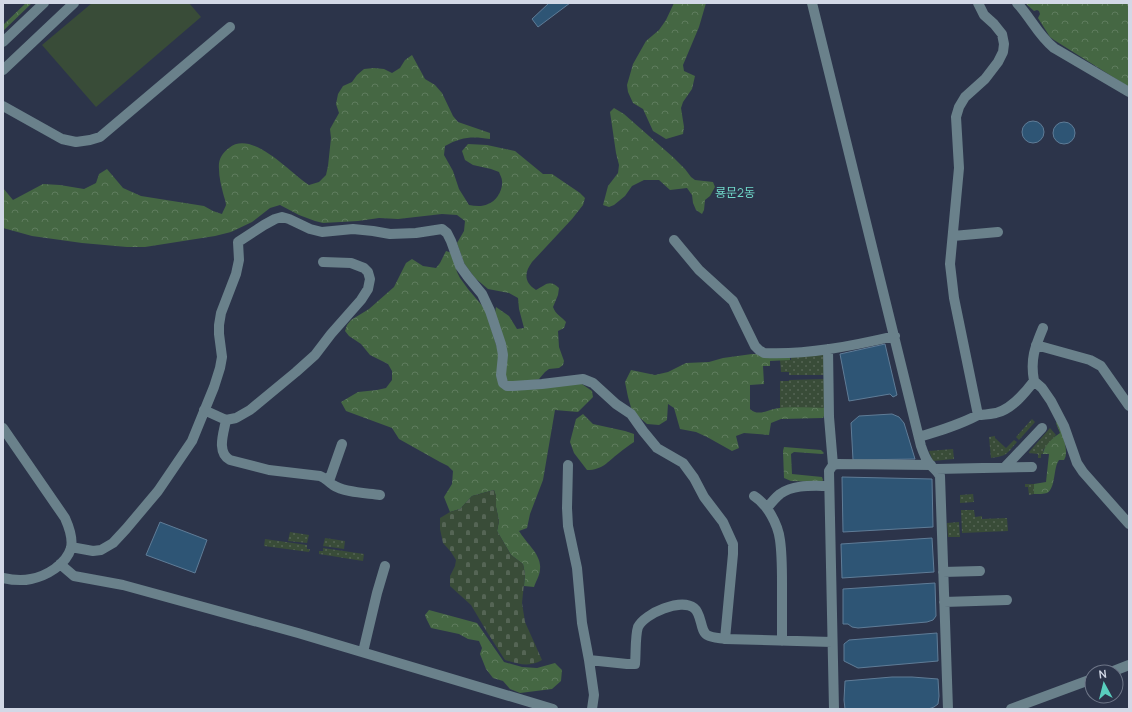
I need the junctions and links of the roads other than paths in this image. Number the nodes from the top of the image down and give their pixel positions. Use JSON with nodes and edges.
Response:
{"nodes":[{"id":1,"x":44,"y":3,"type":"edge"},
{"id":2,"x":74,"y":3,"type":"edge"},
{"id":3,"x":812,"y":3,"type":"edge"},
{"id":4,"x":978,"y":3,"type":"edge"},
{"id":5,"x":1018,"y":3,"type":"edge"},
{"id":6,"x":230,"y":27,"type":"dead end"},
{"id":7,"x":3,"y":42,"type":"edge"},
{"id":8,"x":3,"y":70,"type":"edge"},
{"id":9,"x":1129,"y":92,"type":"edge"},
{"id":10,"x":3,"y":106,"type":"edge"},
{"id":11,"x":998,"y":232,"type":"dead end"},
{"id":12,"x":953,"y":236,"type":"junction"},
{"id":13,"x":674,"y":240,"type":"dead end"},
{"id":14,"x":323,"y":262,"type":"dead end"},
{"id":15,"x":1043,"y":328,"type":"dead end"},
{"id":16,"x":895,"y":336,"type":"junction"},
{"id":17,"x":1036,"y":345,"type":"junction"},
{"id":18,"x":828,"y":349,"type":"junction"},
{"id":19,"x":1034,"y":381,"type":"junction"},
{"id":20,"x":1129,"y":406,"type":"edge"},
{"id":21,"x":204,"y":410,"type":"junction"},
{"id":22,"x":978,"y":415,"type":"junction"},
{"id":23,"x":226,"y":420,"type":"junction"},
{"id":24,"x":3,"y":428,"type":"edge"},
{"id":25,"x":1042,"y":428,"type":"dead end"},
{"id":26,"x":919,"y":437,"type":"junction"},
{"id":27,"x":342,"y":444,"type":"dead end"},
{"id":28,"x":568,"y":465,"type":"dead end"},
{"id":29,"x":833,"y":465,"type":"junction"},
{"id":30,"x":933,"y":467,"type":"junction"},
{"id":31,"x":1005,"y":467,"type":"junction"},
{"id":32,"x":1032,"y":467,"type":"dead end"},
{"id":33,"x":329,"y":481,"type":"junction"},
{"id":34,"x":829,"y":486,"type":"junction"},
{"id":35,"x":380,"y":495,"type":"dead end"},
{"id":36,"x":754,"y":496,"type":"dead end"},
{"id":37,"x":767,"y":508,"type":"junction"},
{"id":38,"x":1129,"y":524,"type":"edge"},
{"id":39,"x":71,"y":547,"type":"junction"},
{"id":40,"x":60,"y":564,"type":"junction"},
{"id":41,"x":385,"y":566,"type":"dead end"},
{"id":42,"x":980,"y":570,"type":"dead end"},
{"id":43,"x":943,"y":572,"type":"junction"},
{"id":44,"x":3,"y":578,"type":"edge"},
{"id":45,"x":1007,"y":600,"type":"dead end"},
{"id":46,"x":944,"y":602,"type":"junction"},
{"id":47,"x":725,"y":639,"type":"junction"},
{"id":48,"x":782,"y":641,"type":"junction"},
{"id":49,"x":832,"y":642,"type":"junction"},
{"id":50,"x":363,"y":652,"type":"junction"},
{"id":51,"x":589,"y":660,"type":"junction"},
{"id":52,"x":1084,"y":682,"type":"edge"},
{"id":53,"x":553,"y":709,"type":"edge"},
{"id":54,"x":592,"y":709,"type":"edge"},
{"id":55,"x":834,"y":709,"type":"edge"},
{"id":56,"x":948,"y":709,"type":"edge"},
{"id":57,"x":1011,"y":709,"type":"edge"}],
"edges":[{"from":1,"to":7,"type":"street"},
{"from":2,"to":8,"type":"street"},
{"from":3,"to":16,"type":"street"},
{"from":4,"to":12,"type":"street"},
{"from":5,"to":9,"type":"street"},
{"from":6,"to":10,"type":"street"},
{"from":11,"to":12,"type":"street"},
{"from":12,"to":22,"type":"street"},
{"from":13,"to":18,"type":"street"},
{"from":14,"to":23,"type":"street"},
{"from":15,"to":17,"type":"street"},
{"from":16,"to":18,"type":"street"},
{"from":16,"to":26,"type":"street"},
{"from":17,"to":19,"type":"street"},
{"from":17,"to":20,"type":"street"},
{"from":18,"to":29,"type":"street"},
{"from":19,"to":22,"type":"street"},
{"from":19,"to":38,"type":"street"},
{"from":21,"to":23,"type":"street"},
{"from":21,"to":39,"type":"street"},
{"from":21,"to":47,"type":"street"},
{"from":22,"to":26,"type":"street"},
{"from":23,"to":33,"type":"street"},
{"from":24,"to":39,"type":"street"},
{"from":25,"to":31,"type":"street"},
{"from":26,"to":30,"type":"street"},
{"from":27,"to":33,"type":"street"},
{"from":28,"to":51,"type":"street"},
{"from":29,"to":30,"type":"street"},
{"from":29,"to":34,"type":"street"},
{"from":30,"to":31,"type":"street"},
{"from":30,"to":43,"type":"street"},
{"from":31,"to":32,"type":"street"},
{"from":33,"to":35,"type":"street"},
{"from":34,"to":37,"type":"street"},
{"from":34,"to":49,"type":"street"},
{"from":36,"to":37,"type":"street"},
{"from":37,"to":48,"type":"street"},
{"from":39,"to":40,"type":"street"},
{"from":40,"to":44,"type":"street"},
{"from":40,"to":50,"type":"street"},
{"from":41,"to":50,"type":"street"},
{"from":42,"to":43,"type":"street"},
{"from":43,"to":46,"type":"street"},
{"from":45,"to":46,"type":"street"},
{"from":46,"to":56,"type":"street"},
{"from":47,"to":48,"type":"street"},
{"from":47,"to":51,"type":"street"},
{"from":48,"to":49,"type":"street"},
{"from":49,"to":55,"type":"street"},
{"from":50,"to":53,"type":"street"},
{"from":51,"to":54,"type":"street"},
{"from":52,"to":57,"type":"street"}]}
